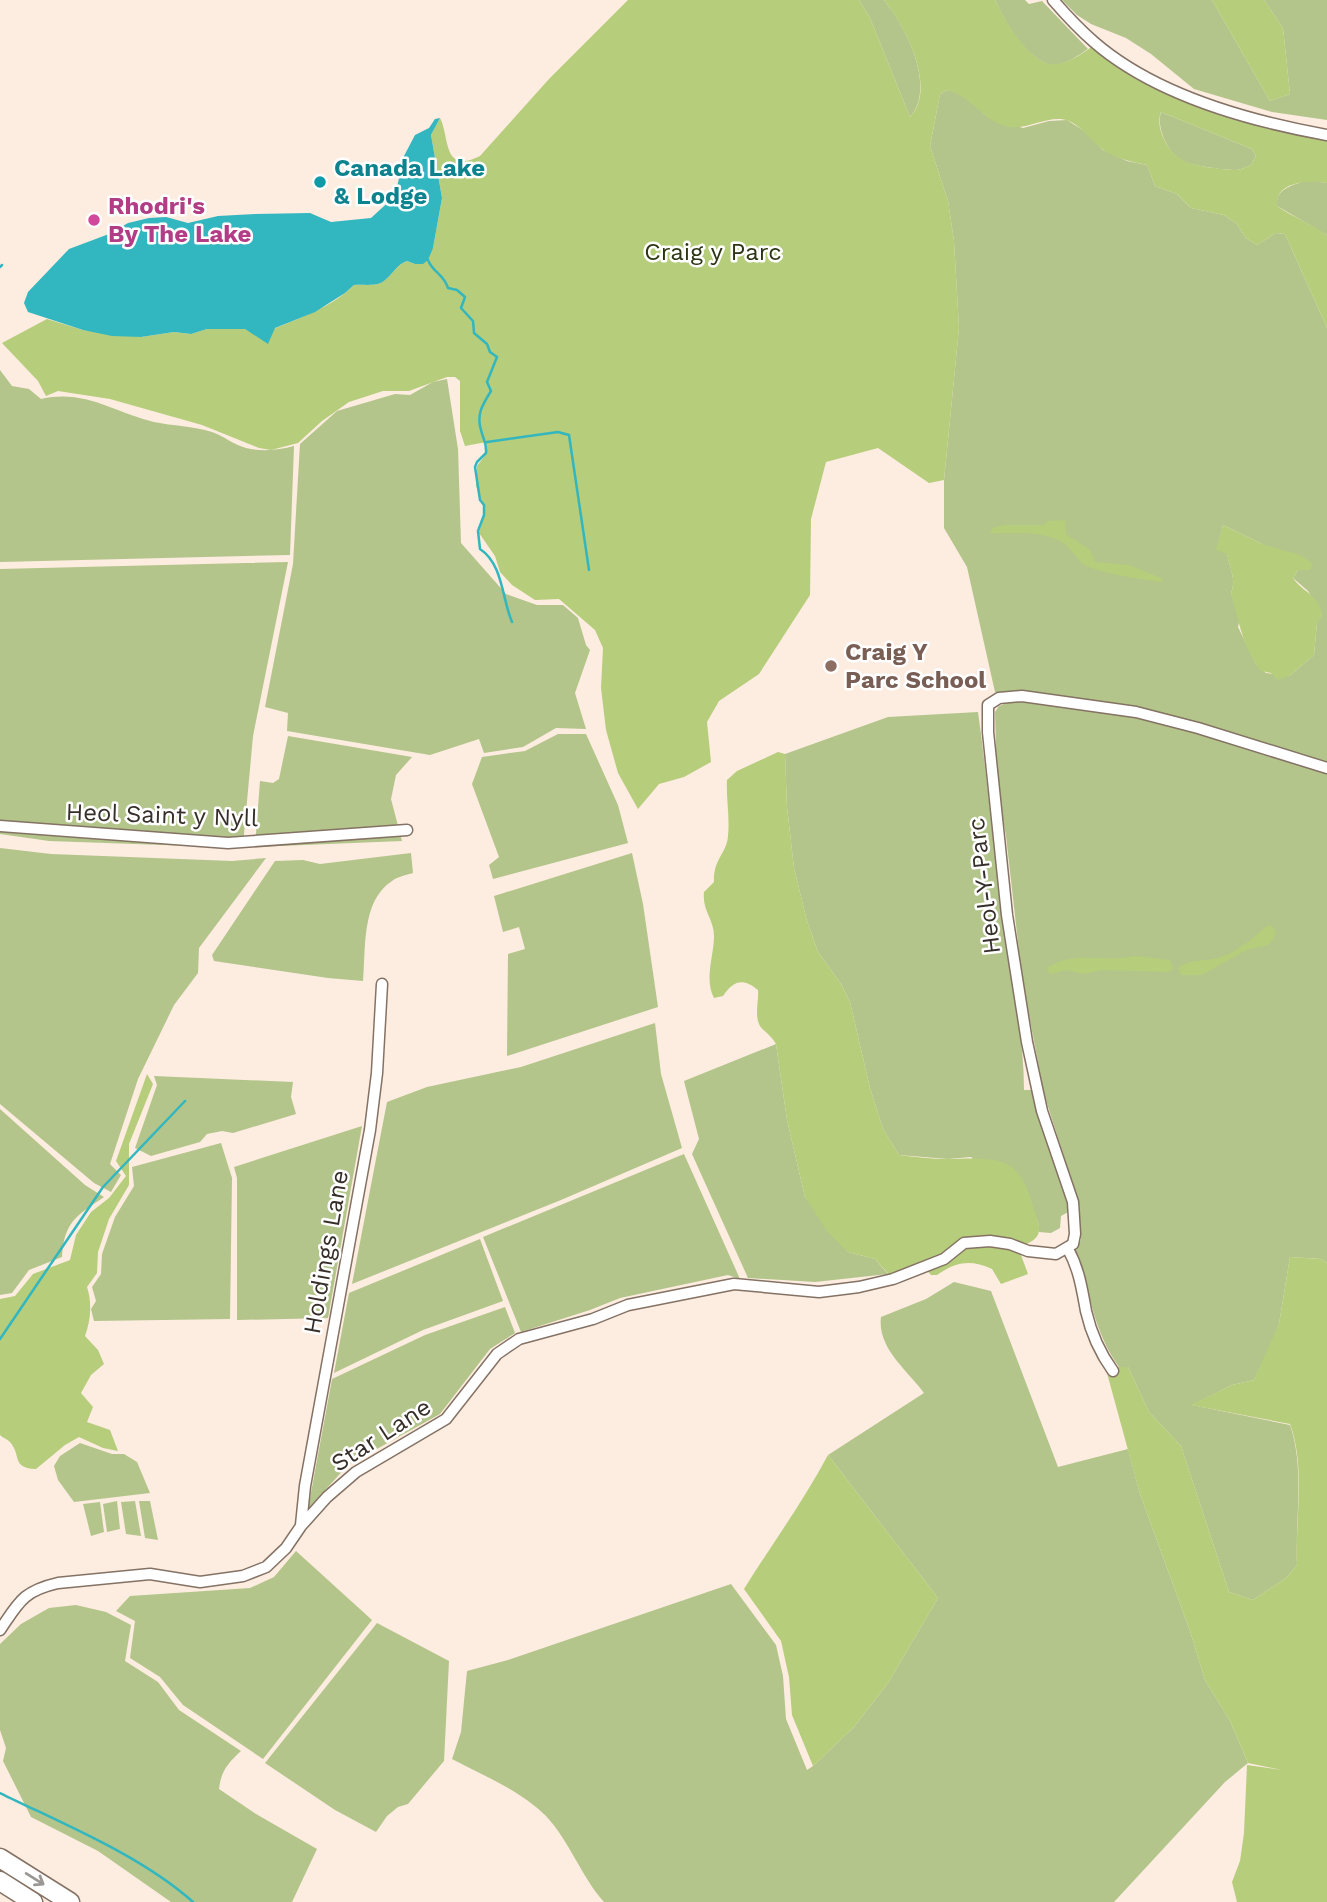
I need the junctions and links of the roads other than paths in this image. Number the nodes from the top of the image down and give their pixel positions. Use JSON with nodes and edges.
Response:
{"nodes":[{"id":1,"x":1053,"y":0,"type":"edge"},
{"id":2,"x":1327,"y":135,"type":"edge"},
{"id":3,"x":1327,"y":768,"type":"edge"},
{"id":4,"x":0,"y":826,"type":"edge"},
{"id":5,"x":407,"y":830,"type":"dead end"},
{"id":6,"x":382,"y":984,"type":"dead end"},
{"id":7,"x":1068,"y":1249,"type":"junction"},
{"id":8,"x":1113,"y":1371,"type":"dead end"},
{"id":9,"x":301,"y":1526,"type":"junction"},
{"id":10,"x":0,"y":1630,"type":"edge"},
{"id":11,"x":0,"y":1858,"type":"edge"},
{"id":12,"x":0,"y":1881,"type":"edge"},
{"id":13,"x":33,"y":1902,"type":"edge"},
{"id":14,"x":70,"y":1902,"type":"edge"}],
"edges":[{"from":1,"to":2,"type":"street"},
{"from":3,"to":7,"type":"street","name":"Heol-Y-Parc"},
{"from":4,"to":5,"type":"street","name":"Heol Saint y Nyll"},
{"from":6,"to":9,"type":"street","name":"Holdings Lane"},
{"from":7,"to":8,"type":"street"},
{"from":7,"to":9,"type":"street","name":"Star Lane"},
{"from":9,"to":10,"type":"street","name":"Star Lane"},
{"from":11,"to":14,"type":"highway","one_way":true},
{"from":12,"to":13,"type":"highway"}]}
